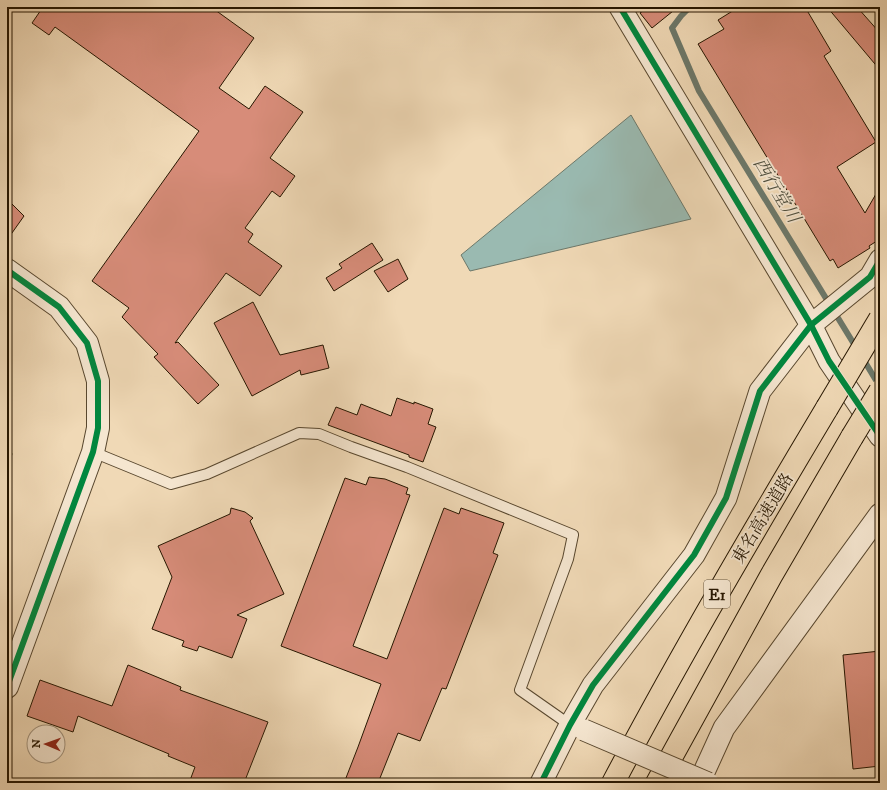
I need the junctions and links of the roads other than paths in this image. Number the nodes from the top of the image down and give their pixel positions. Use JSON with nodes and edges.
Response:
{"nodes":[{"id":1,"x":620,"y":7,"type":"edge"},
{"id":2,"x":880,"y":260,"type":"edge"},
{"id":3,"x":7,"y":270,"type":"edge"},
{"id":4,"x":824,"y":315,"type":"junction"},
{"id":5,"x":880,"y":319,"type":"edge"},
{"id":6,"x":880,"y":391,"type":"edge"},
{"id":7,"x":880,"y":436,"type":"edge"},
{"id":8,"x":93,"y":452,"type":"junction"},
{"id":9,"x":880,"y":514,"type":"edge"},
{"id":10,"x":7,"y":687,"type":"edge"},
{"id":11,"x":577,"y":727,"type":"junction"},
{"id":12,"x":541,"y":783,"type":"edge"},
{"id":13,"x":613,"y":783,"type":"edge"},
{"id":14,"x":657,"y":783,"type":"edge"},
{"id":15,"x":699,"y":783,"type":"edge"},
{"id":16,"x":708,"y":783,"type":"edge"}],
"edges":[{"from":1,"to":4,"type":"street"},
{"from":2,"to":4,"type":"street"},
{"from":3,"to":8,"type":"street"},
{"from":4,"to":7,"type":"street"},
{"from":4,"to":11,"type":"street"},
{"from":5,"to":13,"type":"highway","name":"東名高速道路","number":"E1","bridge":true},
{"from":6,"to":14,"type":"highway","number":"E1","bridge":true},
{"from":8,"to":10,"type":"street"},
{"from":8,"to":11,"type":"lane"},
{"from":9,"to":15,"type":"street"},
{"from":11,"to":12,"type":"street"},
{"from":11,"to":16,"type":"street","bridge":true}]}
